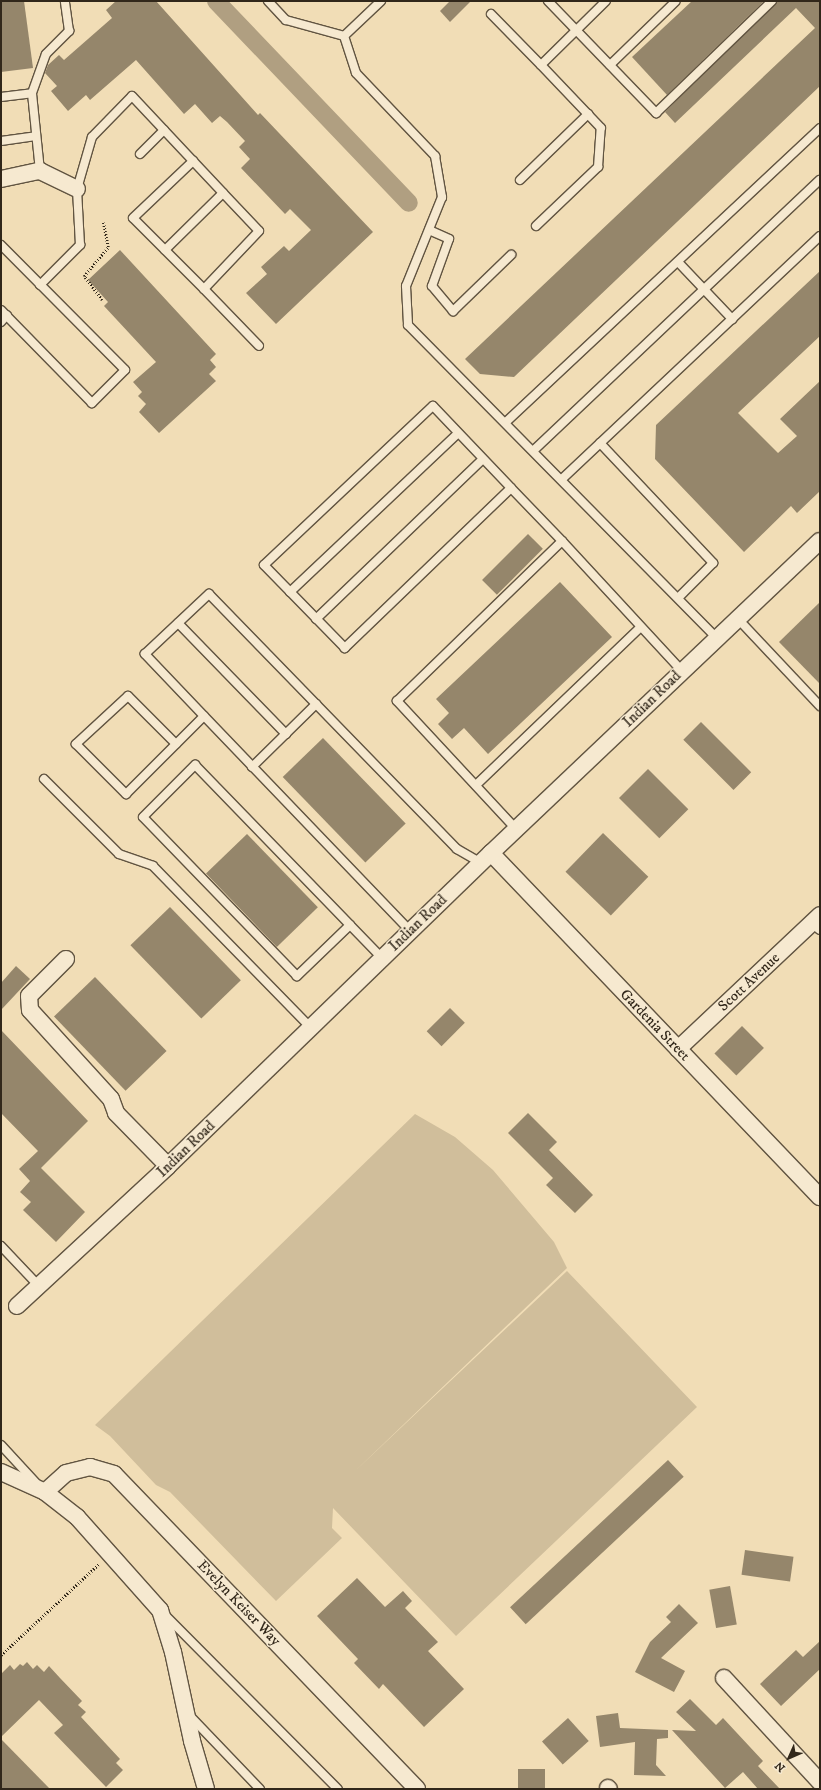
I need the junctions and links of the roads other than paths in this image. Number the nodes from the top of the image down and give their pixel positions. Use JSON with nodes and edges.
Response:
{"nodes":[{"id":1,"x":65,"y":1,"type":"edge"},
{"id":2,"x":268,"y":1,"type":"edge"},
{"id":3,"x":381,"y":1,"type":"edge"},
{"id":4,"x":548,"y":1,"type":"edge"},
{"id":5,"x":606,"y":1,"type":"edge"},
{"id":6,"x":772,"y":1,"type":"edge"},
{"id":7,"x":675,"y":2,"type":"edge"},
{"id":8,"x":491,"y":14,"type":"dead end"},
{"id":9,"x":576,"y":30,"type":"junction"},
{"id":10,"x":344,"y":36,"type":"junction"},
{"id":11,"x":542,"y":65,"type":"junction"},
{"id":12,"x":610,"y":65,"type":"junction"},
{"id":13,"x":32,"y":93,"type":"junction"},
{"id":14,"x":1,"y":97,"type":"edge"},
{"id":15,"x":588,"y":114,"type":"junction"},
{"id":16,"x":820,"y":128,"type":"edge"},
{"id":17,"x":164,"y":130,"type":"junction"},
{"id":18,"x":36,"y":136,"type":"junction"},
{"id":19,"x":1,"y":141,"type":"edge"},
{"id":20,"x":140,"y":154,"type":"dead end"},
{"id":21,"x":193,"y":161,"type":"junction"},
{"id":22,"x":40,"y":171,"type":"junction"},
{"id":23,"x":1,"y":178,"type":"edge"},
{"id":24,"x":520,"y":180,"type":"dead end"},
{"id":25,"x":820,"y":180,"type":"edge"},
{"id":26,"x":77,"y":189,"type":"junction"},
{"id":27,"x":223,"y":193,"type":"junction"},
{"id":28,"x":536,"y":226,"type":"dead end"},
{"id":29,"x":429,"y":230,"type":"junction"},
{"id":30,"x":820,"y":236,"type":"edge"},
{"id":31,"x":1,"y":245,"type":"edge"},
{"id":32,"x":165,"y":250,"type":"junction"},
{"id":33,"x":511,"y":255,"type":"dead end"},
{"id":34,"x":678,"y":262,"type":"junction"},
{"id":35,"x":40,"y":285,"type":"junction"},
{"id":36,"x":204,"y":289,"type":"junction"},
{"id":37,"x":704,"y":289,"type":"junction"},
{"id":38,"x":3,"y":316,"type":"edge"},
{"id":39,"x":732,"y":319,"type":"junction"},
{"id":40,"x":259,"y":346,"type":"dead end"},
{"id":41,"x":506,"y":422,"type":"junction"},
{"id":42,"x":458,"y":433,"type":"junction"},
{"id":43,"x":600,"y":443,"type":"junction"},
{"id":44,"x":534,"y":450,"type":"junction"},
{"id":45,"x":484,"y":459,"type":"junction"},
{"id":46,"x":562,"y":479,"type":"junction"},
{"id":47,"x":511,"y":488,"type":"junction"},
{"id":48,"x":562,"y":541,"type":"junction"},
{"id":49,"x":820,"y":541,"type":"edge"},
{"id":50,"x":290,"y":592,"type":"junction"},
{"id":51,"x":678,"y":598,"type":"junction"},
{"id":52,"x":737,"y":618,"type":"junction"},
{"id":53,"x":316,"y":619,"type":"junction"},
{"id":54,"x":178,"y":623,"type":"junction"},
{"id":55,"x":642,"y":627,"type":"junction"},
{"id":56,"x":717,"y":638,"type":"junction"},
{"id":57,"x":682,"y":671,"type":"junction"},
{"id":58,"x":316,"y":704,"type":"junction"},
{"id":59,"x":820,"y":706,"type":"edge"},
{"id":60,"x":204,"y":716,"type":"junction"},
{"id":61,"x":286,"y":734,"type":"junction"},
{"id":62,"x":176,"y":744,"type":"junction"},
{"id":63,"x":252,"y":767,"type":"junction"},
{"id":64,"x":44,"y":779,"type":"dead end"},
{"id":65,"x":476,"y":785,"type":"junction"},
{"id":66,"x":516,"y":829,"type":"junction"},
{"id":67,"x":486,"y":858,"type":"junction"},
{"id":68,"x":817,"y":923,"type":"edge"},
{"id":69,"x":350,"y":925,"type":"junction"},
{"id":70,"x":410,"y":931,"type":"junction"},
{"id":71,"x":382,"y":958,"type":"junction"},
{"id":72,"x":66,"y":959,"type":"dead end"},
{"id":73,"x":311,"y":1028,"type":"junction"},
{"id":74,"x":678,"y":1049,"type":"junction"},
{"id":75,"x":168,"y":1166,"type":"junction"},
{"id":76,"x":820,"y":1198,"type":"edge"},
{"id":77,"x":1,"y":1246,"type":"edge"},
{"id":78,"x":38,"y":1285,"type":"junction"},
{"id":79,"x":17,"y":1306,"type":"dead end"},
{"id":80,"x":1,"y":1445,"type":"edge"},
{"id":81,"x":1,"y":1472,"type":"edge"},
{"id":82,"x":44,"y":1492,"type":"junction"},
{"id":83,"x":160,"y":1610,"type":"junction"},
{"id":84,"x":724,"y":1678,"type":"dead end"},
{"id":85,"x":187,"y":1712,"type":"junction"},
{"id":86,"x":820,"y":1782,"type":"edge"},
{"id":87,"x":206,"y":1789,"type":"edge"},
{"id":88,"x":260,"y":1789,"type":"edge"},
{"id":89,"x":338,"y":1789,"type":"edge"},
{"id":90,"x":417,"y":1789,"type":"edge"}],
"edges":[{"from":1,"to":13,"type":"lane"},
{"from":2,"to":10,"type":"lane"},
{"from":3,"to":10,"type":"lane"},
{"from":4,"to":9,"type":"lane"},
{"from":5,"to":9,"type":"lane"},
{"from":6,"to":12,"type":"lane"},
{"from":7,"to":12,"type":"lane"},
{"from":8,"to":11,"type":"lane"},
{"from":9,"to":11,"type":"lane"},
{"from":9,"to":12,"type":"lane"},
{"from":10,"to":29,"type":"lane"},
{"from":11,"to":15,"type":"lane"},
{"from":13,"to":14,"type":"lane"},
{"from":13,"to":18,"type":"lane"},
{"from":15,"to":24,"type":"lane"},
{"from":15,"to":28,"type":"lane"},
{"from":16,"to":34,"type":"lane"},
{"from":17,"to":20,"type":"lane"},
{"from":17,"to":21,"type":"lane"},
{"from":17,"to":26,"type":"lane"},
{"from":18,"to":19,"type":"lane"},
{"from":18,"to":22,"type":"lane"},
{"from":21,"to":27,"type":"lane"},
{"from":21,"to":32,"type":"lane"},
{"from":22,"to":23,"type":"street"},
{"from":22,"to":26,"type":"street"},
{"from":25,"to":37,"type":"lane"},
{"from":26,"to":35,"type":"lane"},
{"from":27,"to":32,"type":"lane"},
{"from":27,"to":36,"type":"lane"},
{"from":29,"to":33,"type":"lane"},
{"from":29,"to":41,"type":"lane"},
{"from":30,"to":39,"type":"lane"},
{"from":31,"to":35,"type":"lane"},
{"from":32,"to":36,"type":"lane"},
{"from":34,"to":37,"type":"lane"},
{"from":34,"to":41,"type":"lane"},
{"from":35,"to":38,"type":"lane"},
{"from":36,"to":40,"type":"lane"},
{"from":37,"to":39,"type":"lane"},
{"from":37,"to":44,"type":"lane"},
{"from":39,"to":43,"type":"lane"},
{"from":41,"to":44,"type":"lane"},
{"from":42,"to":45,"type":"lane"},
{"from":42,"to":50,"type":"lane"},
{"from":42,"to":50,"type":"lane"},
{"from":43,"to":46,"type":"lane"},
{"from":43,"to":51,"type":"lane"},
{"from":44,"to":46,"type":"lane"},
{"from":45,"to":47,"type":"lane"},
{"from":45,"to":53,"type":"lane"},
{"from":46,"to":51,"type":"lane"},
{"from":47,"to":48,"type":"lane"},
{"from":47,"to":53,"type":"lane"},
{"from":48,"to":55,"type":"lane"},
{"from":48,"to":65,"type":"lane"},
{"from":49,"to":52,"type":"street","name":"Indian Road"},
{"from":50,"to":53,"type":"lane"},
{"from":51,"to":56,"type":"lane"},
{"from":52,"to":56,"type":"street","name":"Indian Road"},
{"from":52,"to":59,"type":"lane"},
{"from":54,"to":58,"type":"lane"},
{"from":54,"to":60,"type":"lane"},
{"from":54,"to":61,"type":"lane"},
{"from":55,"to":57,"type":"lane"},
{"from":55,"to":65,"type":"lane"},
{"from":56,"to":57,"type":"street","name":"Indian Road"},
{"from":57,"to":66,"type":"street","name":"Indian Road"},
{"from":58,"to":61,"type":"lane"},
{"from":58,"to":67,"type":"lane"},
{"from":60,"to":62,"type":"lane"},
{"from":60,"to":63,"type":"lane"},
{"from":61,"to":63,"type":"lane"},
{"from":62,"to":62,"type":"lane"},
{"from":63,"to":70,"type":"lane"},
{"from":64,"to":73,"type":"lane"},
{"from":65,"to":66,"type":"lane"},
{"from":66,"to":67,"type":"street","name":"Indian Road"},
{"from":67,"to":70,"type":"street","name":"Indian Road"},
{"from":67,"to":74,"type":"street","name":"Gardenia Street"},
{"from":68,"to":74,"type":"street","name":"Scott Avenue"},
{"from":69,"to":69,"type":"lane"},
{"from":69,"to":71,"type":"lane"},
{"from":70,"to":71,"type":"street","name":"Indian Road"},
{"from":71,"to":73,"type":"street","name":"Indian Road"},
{"from":72,"to":75,"type":"street"},
{"from":73,"to":75,"type":"street","name":"Indian Road"},
{"from":74,"to":76,"type":"street","name":"Gardenia Street"},
{"from":75,"to":78,"type":"street","name":"Indian Road"},
{"from":77,"to":78,"type":"lane"},
{"from":78,"to":79,"type":"street","name":"Indian Road"},
{"from":80,"to":82,"type":"lane"},
{"from":81,"to":82,"type":"street"},
{"from":82,"to":83,"type":"street"},
{"from":82,"to":90,"type":"street","name":"Evelyn Keiser Way"},
{"from":83,"to":85,"type":"street"},
{"from":83,"to":89,"type":"lane"},
{"from":84,"to":86,"type":"street"},
{"from":85,"to":87,"type":"street"},
{"from":85,"to":88,"type":"lane"}]}
